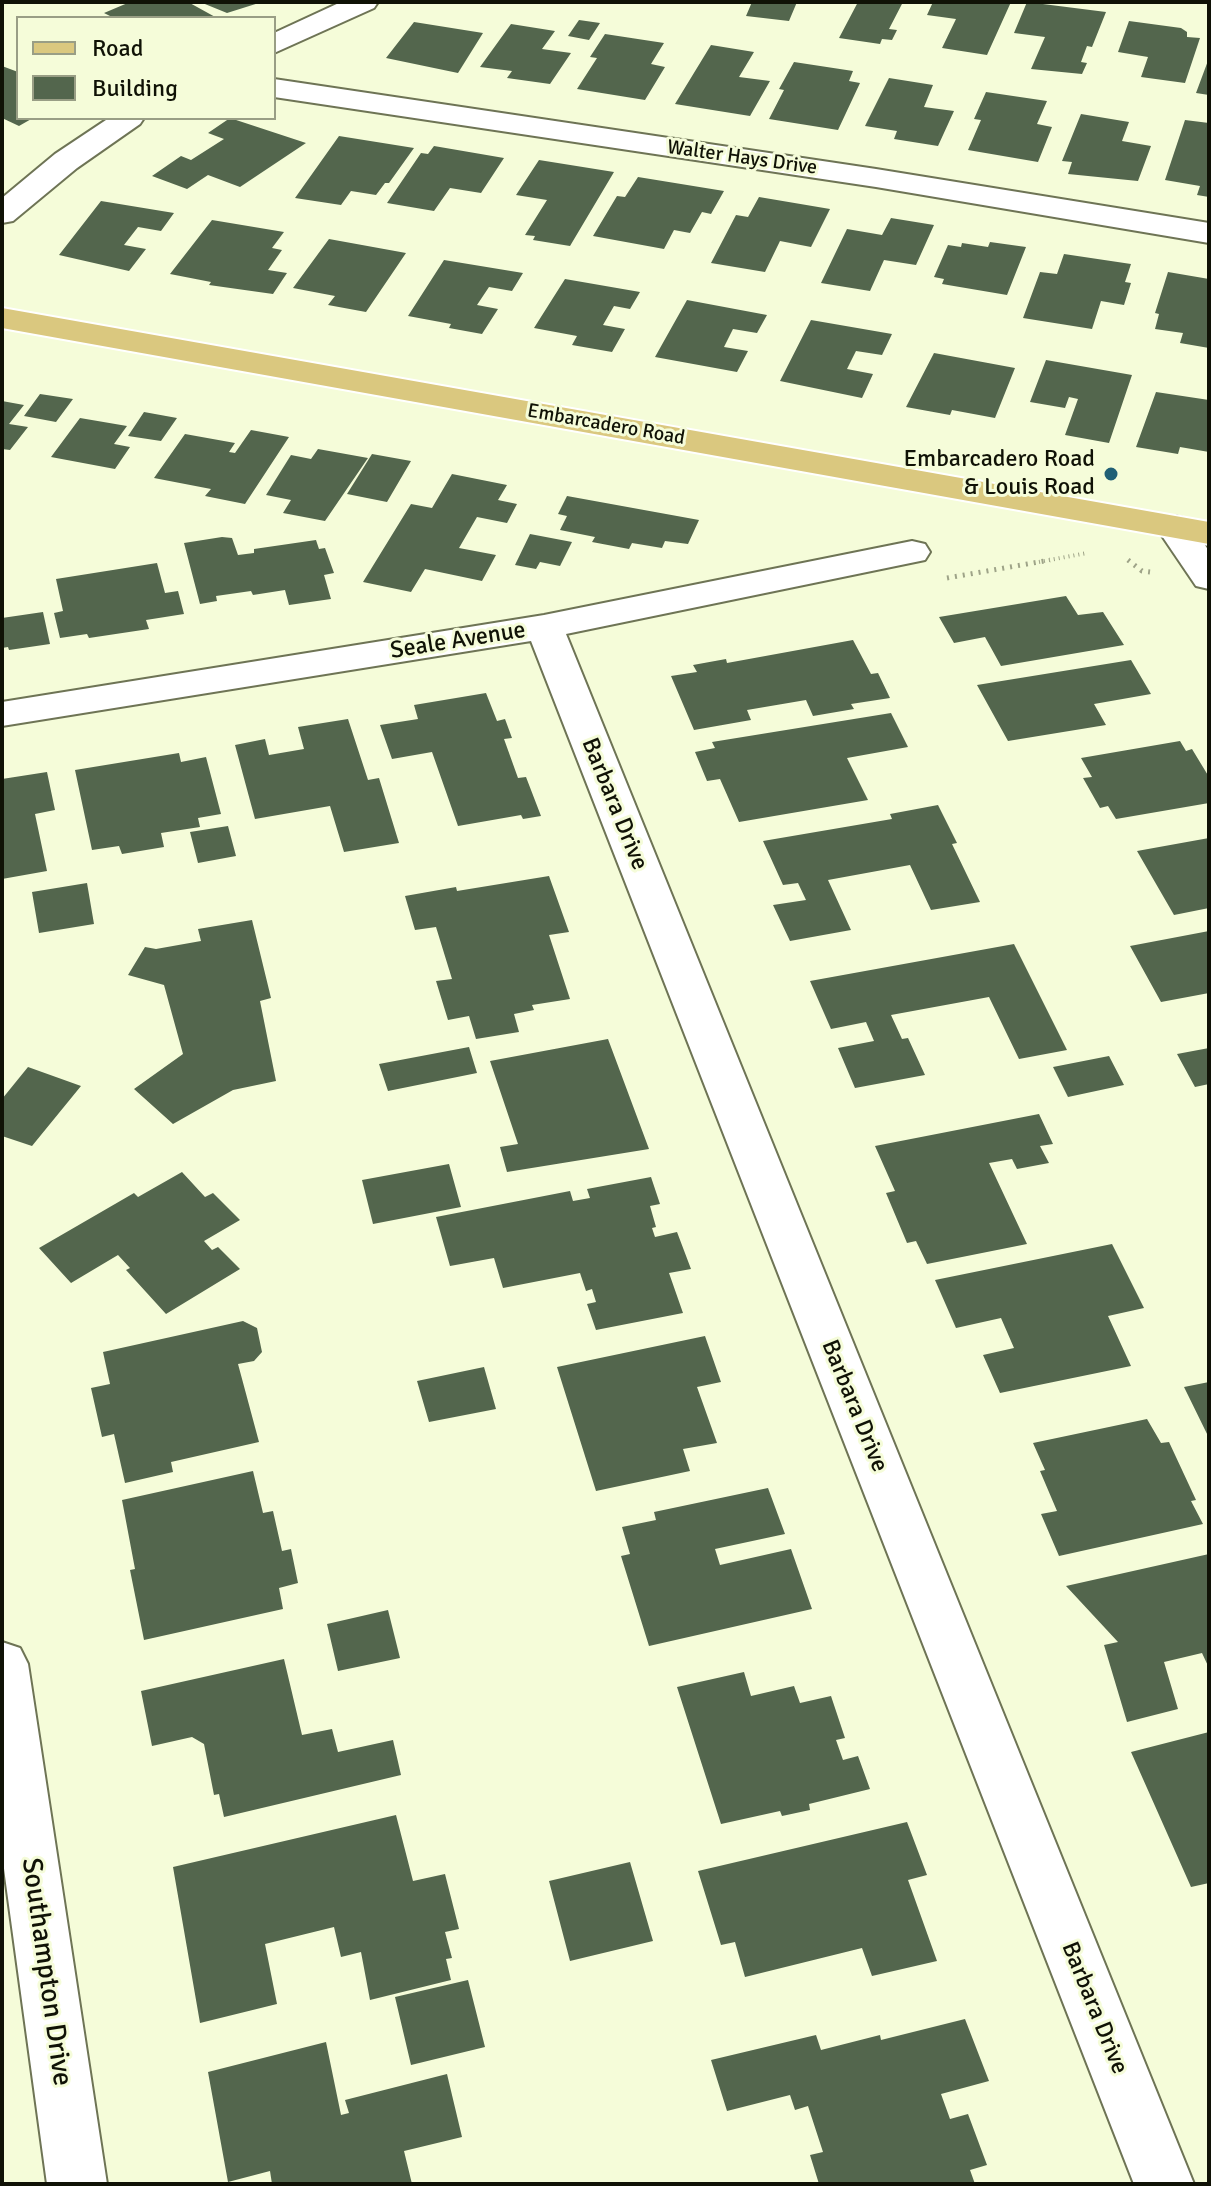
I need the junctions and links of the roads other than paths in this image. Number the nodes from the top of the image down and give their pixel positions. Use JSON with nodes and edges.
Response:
{"nodes":[{"id":1,"x":364,"y":2,"type":"edge"},
{"id":2,"x":276,"y":43,"type":"edge"},
{"id":3,"x":276,"y":88,"type":"edge"},
{"id":4,"x":126,"y":120,"type":"edge"},
{"id":5,"x":2,"y":214,"type":"edge"},
{"id":6,"x":1209,"y":233,"type":"edge"},
{"id":7,"x":2,"y":318,"type":"edge"},
{"id":8,"x":1192,"y":530,"type":"edge"},
{"id":9,"x":912,"y":552,"type":"road end"},
{"id":10,"x":1209,"y":578,"type":"edge"},
{"id":11,"x":544,"y":627,"type":"junction"},
{"id":12,"x":2,"y":714,"type":"edge"},
{"id":13,"x":2,"y":1665,"type":"edge"},
{"id":14,"x":77,"y":2184,"type":"edge"},
{"id":15,"x":1164,"y":2184,"type":"edge"}],
"edges":[{"from":1,"to":2,"type":"street"},
{"from":3,"to":6,"type":"street","name":"Walter Hays Drive"},
{"from":4,"to":5,"type":"street"},
{"from":7,"to":8,"type":"main road","name":"Embarcadero Road"},
{"from":8,"to":10,"type":"street"},
{"from":9,"to":11,"type":"street","name":"Seale Avenue"},
{"from":11,"to":12,"type":"street","name":"Seale Avenue"},
{"from":11,"to":15,"type":"street","name":"Barbara Drive"},
{"from":13,"to":14,"type":"street","name":"Southampton Drive"}]}
